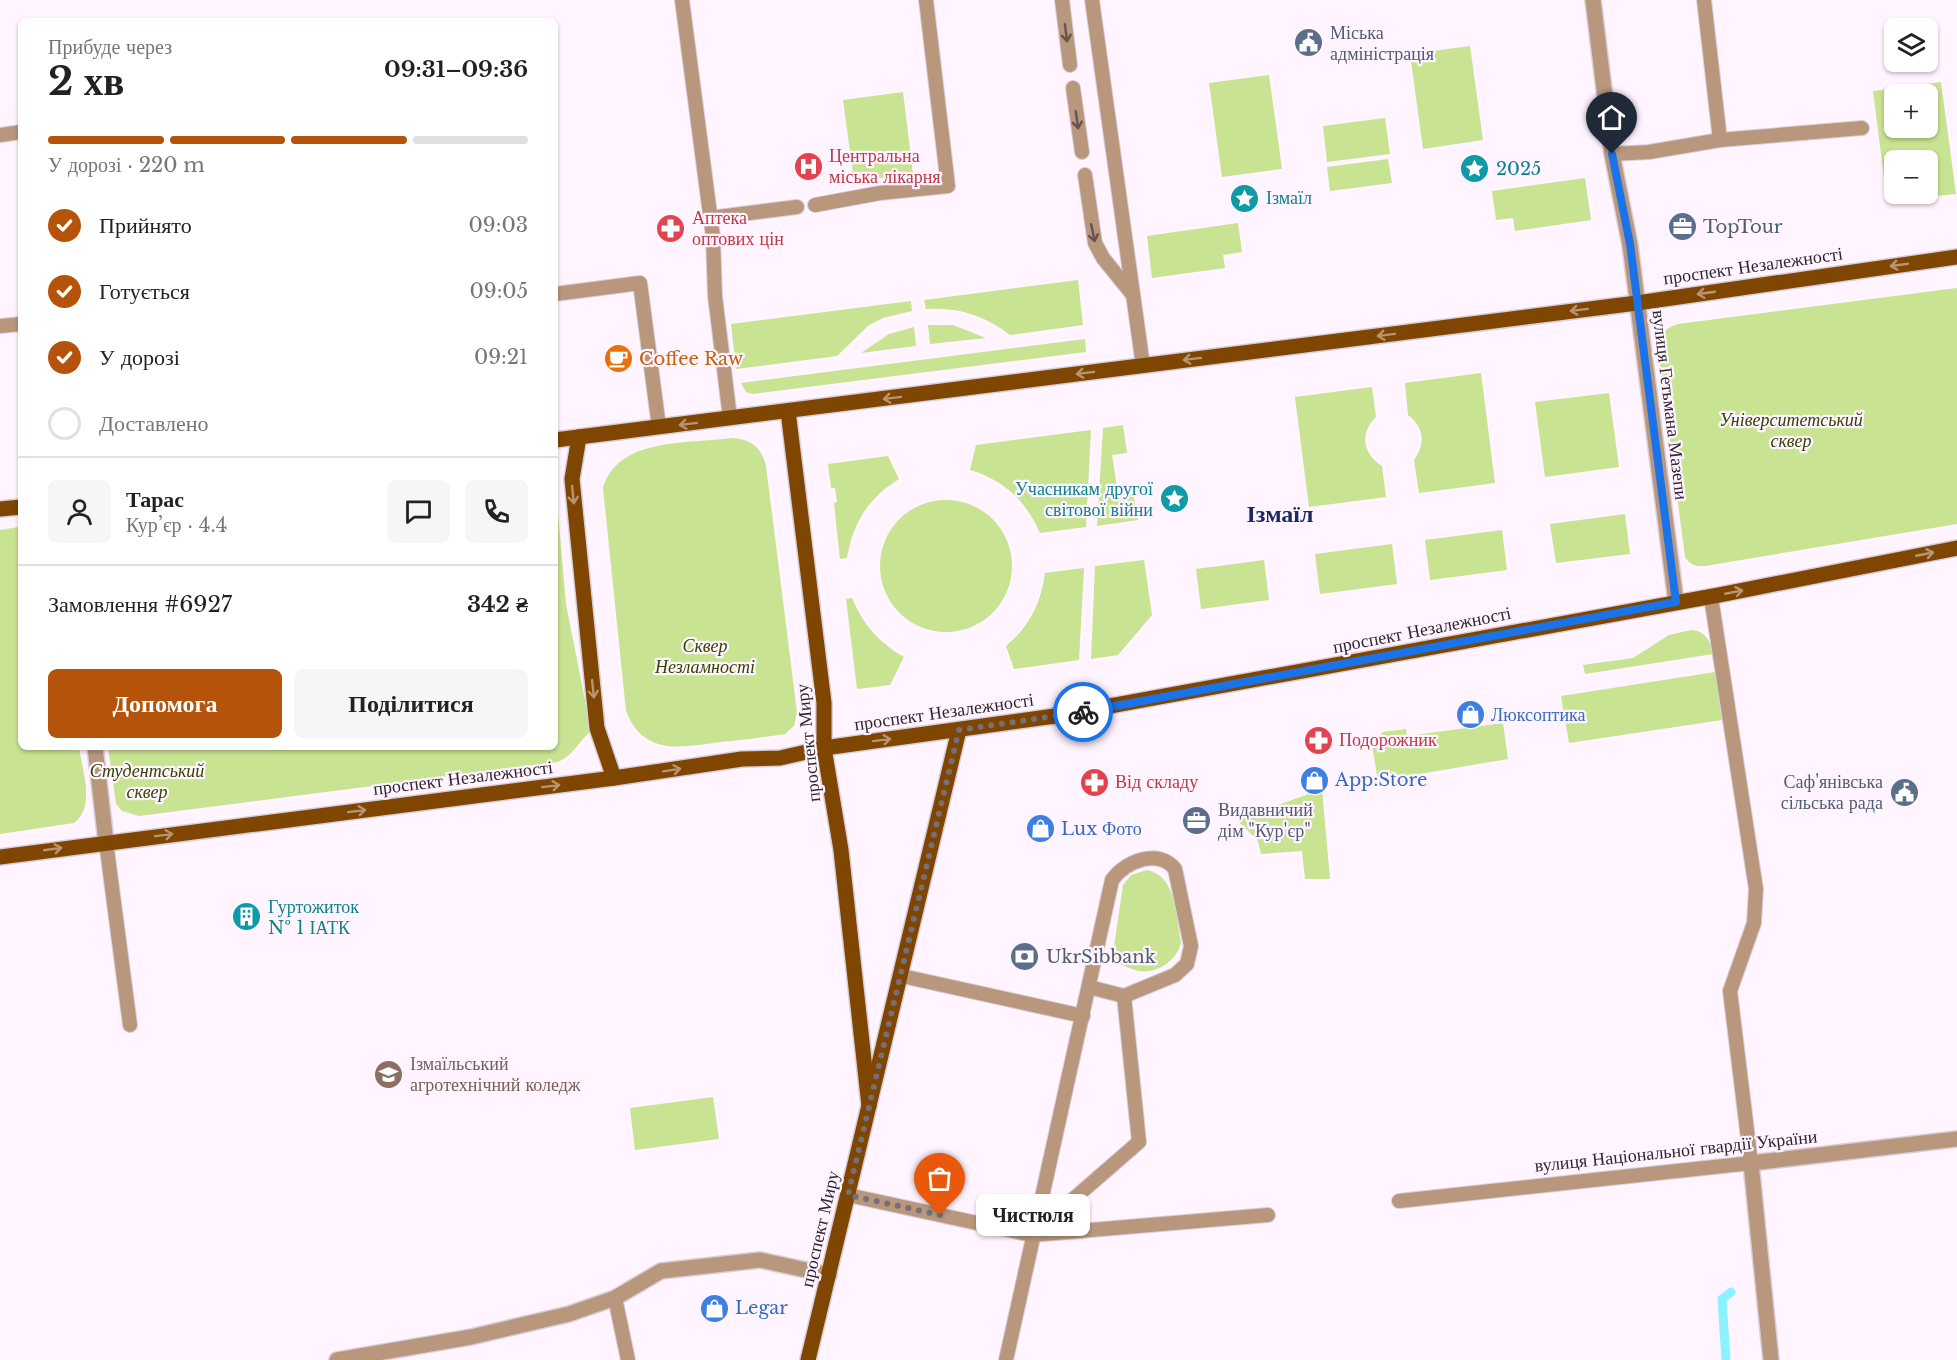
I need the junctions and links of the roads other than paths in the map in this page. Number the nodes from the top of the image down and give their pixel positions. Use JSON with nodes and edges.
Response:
{"nodes":[{"id":1,"x":682,"y":0,"type":"edge"},
{"id":2,"x":926,"y":0,"type":"edge"},
{"id":3,"x":1062,"y":0,"type":"edge"},
{"id":4,"x":1092,"y":0,"type":"edge"},
{"id":5,"x":1593,"y":0,"type":"edge"},
{"id":6,"x":1704,"y":0,"type":"edge"},
{"id":7,"x":1070,"y":65,"type":"dead end"},
{"id":8,"x":1073,"y":88,"type":"dead end"},
{"id":9,"x":1862,"y":128,"type":"dead end"},
{"id":10,"x":18,"y":132,"type":"edge"},
{"id":11,"x":0,"y":135,"type":"edge"},
{"id":12,"x":1720,"y":140,"type":"junction"},
{"id":13,"x":1082,"y":152,"type":"dead end"},
{"id":14,"x":1612,"y":154,"type":"junction"},
{"id":15,"x":1084,"y":176,"type":"dead end"},
{"id":16,"x":815,"y":205,"type":"dead end"},
{"id":17,"x":796,"y":207,"type":"dead end"},
{"id":18,"x":710,"y":219,"type":"junction"},
{"id":19,"x":1957,"y":257,"type":"edge"},
{"id":20,"x":558,"y":294,"type":"edge"},
{"id":21,"x":1133,"y":295,"type":"junction"},
{"id":22,"x":1637,"y":303,"type":"junction"},
{"id":23,"x":18,"y":324,"type":"edge"},
{"id":24,"x":0,"y":326,"type":"edge"},
{"id":25,"x":1143,"y":366,"type":"junction"},
{"id":26,"x":788,"y":411,"type":"junction"},
{"id":27,"x":730,"y":418,"type":"junction"},
{"id":28,"x":659,"y":427,"type":"junction"},
{"id":29,"x":579,"y":437,"type":"junction"},
{"id":30,"x":558,"y":440,"type":"edge"},
{"id":31,"x":18,"y":507,"type":"edge"},
{"id":32,"x":0,"y":509,"type":"edge"},
{"id":33,"x":1957,"y":548,"type":"edge"},
{"id":34,"x":1711,"y":597,"type":"junction"},
{"id":35,"x":1676,"y":602,"type":"junction"},
{"id":36,"x":959,"y":730,"type":"junction"},
{"id":37,"x":824,"y":748,"type":"junction"},
{"id":38,"x":95,"y":750,"type":"edge"},
{"id":39,"x":615,"y":778,"type":"junction"},
{"id":40,"x":106,"y":842,"type":"junction"},
{"id":41,"x":0,"y":856,"type":"edge"},
{"id":42,"x":902,"y":976,"type":"junction"},
{"id":43,"x":1089,"y":987,"type":"junction"},
{"id":44,"x":1124,"y":996,"type":"junction"},
{"id":45,"x":1083,"y":1016,"type":"junction"},
{"id":46,"x":130,"y":1025,"type":"dead end"},
{"id":47,"x":869,"y":1106,"type":"junction"},
{"id":48,"x":1957,"y":1139,"type":"edge"},
{"id":49,"x":1751,"y":1163,"type":"junction"},
{"id":50,"x":848,"y":1195,"type":"junction"},
{"id":51,"x":1399,"y":1201,"type":"dead end"},
{"id":52,"x":1268,"y":1215,"type":"dead end"},
{"id":53,"x":1032,"y":1235,"type":"junction"},
{"id":54,"x":829,"y":1275,"type":"junction"},
{"id":55,"x":615,"y":1298,"type":"junction"},
{"id":56,"x":337,"y":1360,"type":"edge"},
{"id":57,"x":628,"y":1360,"type":"edge"},
{"id":58,"x":808,"y":1360,"type":"edge"},
{"id":59,"x":1006,"y":1360,"type":"edge"},
{"id":60,"x":1771,"y":1360,"type":"edge"}],
"edges":[{"from":1,"to":18,"type":"lane"},
{"from":2,"to":16,"type":"lane"},
{"from":3,"to":7,"type":"lane","one_way":true},
{"from":4,"to":21,"type":"lane"},
{"from":5,"to":14,"type":"street","name":"вулиця Гетьмана Мазепи"},
{"from":6,"to":12,"type":"lane"},
{"from":8,"to":13,"type":"lane","one_way":true},
{"from":9,"to":12,"type":"lane"},
{"from":10,"to":11,"type":"lane"},
{"from":12,"to":14,"type":"lane"},
{"from":14,"to":22,"type":"street","name":"вулиця Гетьмана Мазепи"},
{"from":15,"to":21,"type":"lane","one_way":true},
{"from":17,"to":18,"type":"lane"},
{"from":18,"to":27,"type":"lane"},
{"from":19,"to":22,"type":"main road","name":"проспект Незалежності","one_way":true},
{"from":20,"to":28,"type":"lane"},
{"from":21,"to":25,"type":"lane"},
{"from":22,"to":25,"type":"main road","name":"проспект Незалежності","one_way":true},
{"from":22,"to":35,"type":"street","name":"вулиця Гетьмана Мазепи"},
{"from":23,"to":24,"type":"lane"},
{"from":25,"to":26,"type":"main road","name":"проспект Незалежності","one_way":true},
{"from":26,"to":27,"type":"main road","name":"проспект Незалежності"},
{"from":26,"to":37,"type":"main road","name":"проспект Миру"},
{"from":27,"to":28,"type":"main road","name":"проспект Незалежності","one_way":true},
{"from":28,"to":29,"type":"main road","name":"проспект Незалежності"},
{"from":29,"to":30,"type":"main road","name":"проспект Незалежності"},
{"from":29,"to":39,"type":"main road","one_way":true},
{"from":31,"to":32,"type":"main road"},
{"from":34,"to":33,"type":"main road","name":"проспект Незалежності","one_way":true},
{"from":34,"to":35,"type":"main road","name":"проспект Незалежності"},
{"from":34,"to":49,"type":"lane"},
{"from":35,"to":36,"type":"main road","name":"проспект Незалежності"},
{"from":37,"to":36,"type":"main road","name":"проспект Незалежності","one_way":true},
{"from":36,"to":42,"type":"main road","name":"проспект Миру"},
{"from":39,"to":37,"type":"main road","name":"проспект Незалежності","one_way":true},
{"from":37,"to":47,"type":"main road","name":"проспект Миру"},
{"from":38,"to":40,"type":"street"},
{"from":40,"to":39,"type":"main road","name":"проспект Незалежності","one_way":true},
{"from":41,"to":40,"type":"main road","name":"проспект Незалежності","one_way":true},
{"from":40,"to":46,"type":"lane"},
{"from":42,"to":45,"type":"lane"},
{"from":42,"to":47,"type":"main road","name":"проспект Миру"},
{"from":43,"to":44,"type":"lane"},
{"from":43,"to":44,"type":"lane"},
{"from":43,"to":45,"type":"lane"},
{"from":44,"to":53,"type":"lane"},
{"from":45,"to":53,"type":"lane"},
{"from":47,"to":50,"type":"main road","name":"проспект Миру"},
{"from":48,"to":49,"type":"street","name":"вулиця Національної гвардії України"},
{"from":49,"to":51,"type":"lane","name":"вулиця Національної гвардії України"},
{"from":49,"to":60,"type":"street"},
{"from":50,"to":53,"type":"lane"},
{"from":50,"to":54,"type":"main road","name":"проспект Миру"},
{"from":52,"to":53,"type":"lane"},
{"from":53,"to":59,"type":"lane"},
{"from":54,"to":55,"type":"street"},
{"from":54,"to":58,"type":"main road","name":"проспект Миру"},
{"from":55,"to":56,"type":"street"},
{"from":55,"to":57,"type":"lane"}]}
